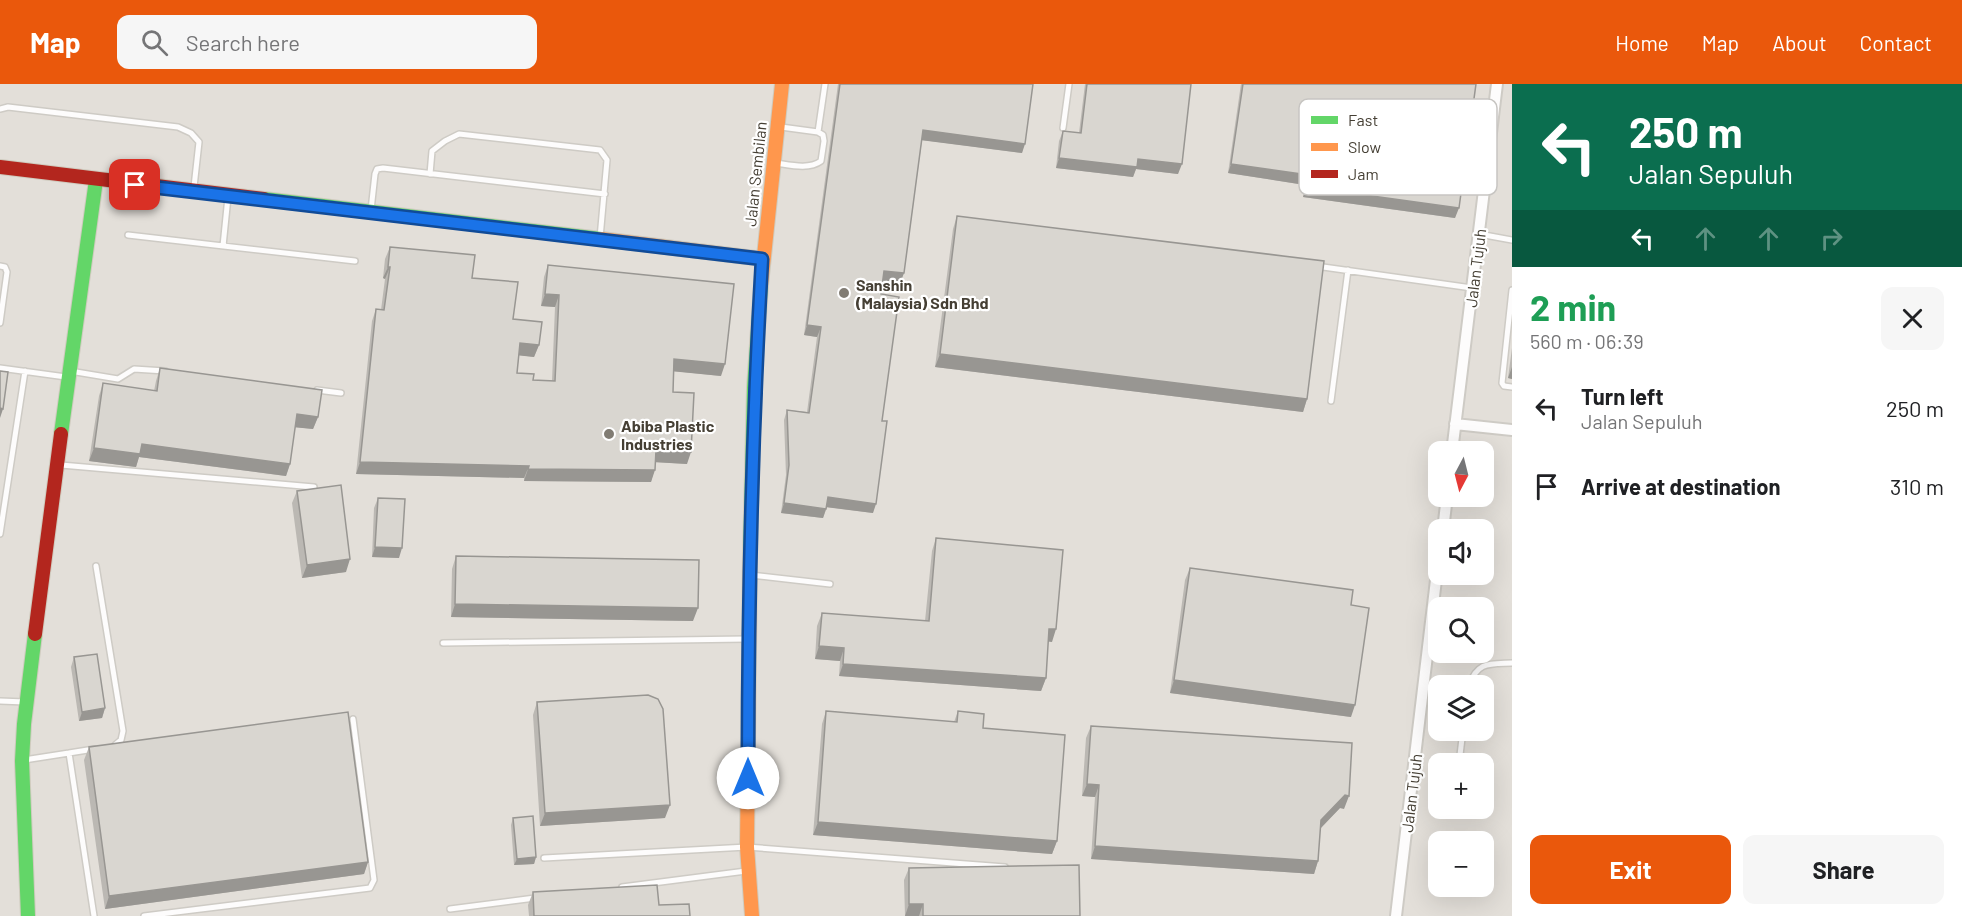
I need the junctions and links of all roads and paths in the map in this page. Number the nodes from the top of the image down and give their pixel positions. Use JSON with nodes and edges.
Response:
{"nodes":[{"id":1,"x":782,"y":84,"type":"edge"},
{"id":2,"x":825,"y":84,"type":"edge"},
{"id":3,"x":1069,"y":84,"type":"edge"},
{"id":4,"x":1497,"y":84,"type":"edge"},
{"id":5,"x":1495,"y":99,"type":"edge"},
{"id":6,"x":0,"y":109,"type":"edge"},
{"id":7,"x":777,"y":126,"type":"junction"},
{"id":8,"x":1063,"y":128,"type":"dead end"},
{"id":9,"x":818,"y":132,"type":"junction"},
{"id":10,"x":772,"y":163,"type":"junction"},
{"id":11,"x":0,"y":167,"type":"edge"},
{"id":12,"x":430,"y":174,"type":"junction"},
{"id":13,"x":96,"y":180,"type":"junction"},
{"id":14,"x":193,"y":192,"type":"junction"},
{"id":15,"x":605,"y":194,"type":"junction"},
{"id":16,"x":1484,"y":195,"type":"edge"},
{"id":17,"x":228,"y":196,"type":"junction"},
{"id":18,"x":371,"y":212,"type":"junction"},
{"id":19,"x":1479,"y":234,"type":"junction"},
{"id":20,"x":128,"y":235,"type":"dead end"},
{"id":21,"x":600,"y":240,"type":"junction"},
{"id":22,"x":1512,"y":240,"type":"edge"},
{"id":23,"x":223,"y":246,"type":"junction"},
{"id":24,"x":762,"y":259,"type":"junction"},
{"id":25,"x":355,"y":261,"type":"dead end"},
{"id":26,"x":1312,"y":265,"type":"edge"},
{"id":27,"x":0,"y":266,"type":"edge"},
{"id":28,"x":1348,"y":270,"type":"junction"},
{"id":29,"x":1472,"y":288,"type":"junction"},
{"id":30,"x":1512,"y":290,"type":"edge"},
{"id":31,"x":0,"y":323,"type":"edge"},
{"id":32,"x":0,"y":368,"type":"edge"},
{"id":33,"x":26,"y":371,"type":"junction"},
{"id":34,"x":176,"y":372,"type":"edge"},
{"id":35,"x":68,"y":374,"type":"junction"},
{"id":36,"x":1512,"y":387,"type":"edge"},
{"id":37,"x":306,"y":389,"type":"edge"},
{"id":38,"x":341,"y":393,"type":"dead end"},
{"id":39,"x":1331,"y":401,"type":"dead end"},
{"id":40,"x":1455,"y":423,"type":"junction"},
{"id":41,"x":1512,"y":430,"type":"edge"},
{"id":42,"x":1453,"y":441,"type":"edge"},
{"id":43,"x":56,"y":464,"type":"junction"},
{"id":44,"x":314,"y":487,"type":"edge"},
{"id":45,"x":0,"y":534,"type":"edge"},
{"id":46,"x":96,"y":566,"type":"dead end"},
{"id":47,"x":750,"y":575,"type":"junction"},
{"id":48,"x":830,"y":584,"type":"dead end"},
{"id":49,"x":1435,"y":585,"type":"edge"},
{"id":50,"x":748,"y":639,"type":"junction"},
{"id":51,"x":443,"y":643,"type":"dead end"},
{"id":52,"x":1512,"y":663,"type":"edge"},
{"id":53,"x":1473,"y":675,"type":"edge"},
{"id":54,"x":0,"y":701,"type":"edge"},
{"id":55,"x":27,"y":702,"type":"junction"},
{"id":56,"x":353,"y":720,"type":"dead end"},
{"id":57,"x":108,"y":747,"type":"edge"},
{"id":58,"x":98,"y":748,"type":"edge"},
{"id":59,"x":69,"y":753,"type":"junction"},
{"id":60,"x":22,"y":761,"type":"junction"},
{"id":61,"x":747,"y":847,"type":"junction"},
{"id":62,"x":544,"y":858,"type":"dead end"},
{"id":63,"x":1010,"y":867,"type":"edge"},
{"id":64,"x":748,"y":871,"type":"junction"},
{"id":65,"x":610,"y":888,"type":"edge"},
{"id":66,"x":542,"y":897,"type":"edge"},
{"id":67,"x":450,"y":909,"type":"dead end"},
{"id":68,"x":28,"y":916,"type":"edge"},
{"id":69,"x":94,"y":916,"type":"edge"},
{"id":70,"x":144,"y":916,"type":"edge"},
{"id":71,"x":752,"y":916,"type":"edge"},
{"id":72,"x":1396,"y":916,"type":"edge"}],
"edges":[{"from":1,"to":7,"type":"street","name":"Jalan Sembilan"},
{"from":2,"to":9,"type":"lane"},
{"from":3,"to":8,"type":"lane"},
{"from":4,"to":5,"type":"street","name":"Jalan Tujuh"},
{"from":6,"to":14,"type":"lane"},
{"from":7,"to":9,"type":"lane"},
{"from":7,"to":10,"type":"street","name":"Jalan Sembilan"},
{"from":9,"to":10,"type":"lane"},
{"from":10,"to":24,"type":"street","name":"Jalan Sembilan"},
{"from":11,"to":13,"type":"street"},
{"from":12,"to":15,"type":"lane"},
{"from":12,"to":15,"type":"lane"},
{"from":12,"to":18,"type":"lane"},
{"from":13,"to":14,"type":"street"},
{"from":13,"to":35,"type":"street"},
{"from":14,"to":17,"type":"street"},
{"from":15,"to":21,"type":"lane"},
{"from":16,"to":19,"type":"street","name":"Jalan Tujuh"},
{"from":17,"to":18,"type":"street"},
{"from":17,"to":23,"type":"lane"},
{"from":18,"to":21,"type":"street"},
{"from":19,"to":22,"type":"lane"},
{"from":19,"to":29,"type":"street","name":"Jalan Tujuh"},
{"from":20,"to":23,"type":"lane"},
{"from":21,"to":24,"type":"street"},
{"from":23,"to":25,"type":"lane"},
{"from":24,"to":47,"type":"street","name":"Jalan Sembilan"},
{"from":26,"to":28,"type":"lane"},
{"from":27,"to":31,"type":"lane"},
{"from":28,"to":29,"type":"lane"},
{"from":28,"to":39,"type":"lane"},
{"from":29,"to":40,"type":"street","name":"Jalan Tujuh"},
{"from":30,"to":36,"type":"lane"},
{"from":32,"to":33,"type":"lane"},
{"from":33,"to":35,"type":"lane"},
{"from":33,"to":45,"type":"lane"},
{"from":34,"to":35,"type":"lane"},
{"from":35,"to":43,"type":"street"},
{"from":37,"to":38,"type":"lane"},
{"from":40,"to":41,"type":"street"},
{"from":40,"to":42,"type":"street","name":"Jalan Tujuh"},
{"from":43,"to":44,"type":"lane"},
{"from":43,"to":55,"type":"street"},
{"from":46,"to":57,"type":"lane"},
{"from":47,"to":48,"type":"lane"},
{"from":47,"to":50,"type":"street","name":"Jalan Sembilan"},
{"from":49,"to":72,"type":"street","name":"Jalan Tujuh"},
{"from":50,"to":51,"type":"lane"},
{"from":50,"to":61,"type":"street","name":"Jalan Sembilan"},
{"from":52,"to":53,"type":"lane"},
{"from":54,"to":55,"type":"lane"},
{"from":55,"to":60,"type":"street"},
{"from":56,"to":70,"type":"lane"},
{"from":58,"to":59,"type":"lane"},
{"from":59,"to":60,"type":"lane"},
{"from":59,"to":69,"type":"lane"},
{"from":60,"to":68,"type":"street"},
{"from":61,"to":62,"type":"lane"},
{"from":61,"to":63,"type":"lane"},
{"from":61,"to":64,"type":"street","name":"Jalan Sembilan"},
{"from":64,"to":65,"type":"lane"},
{"from":64,"to":71,"type":"street","name":"Jalan Sembilan"},
{"from":66,"to":67,"type":"lane"}]}
